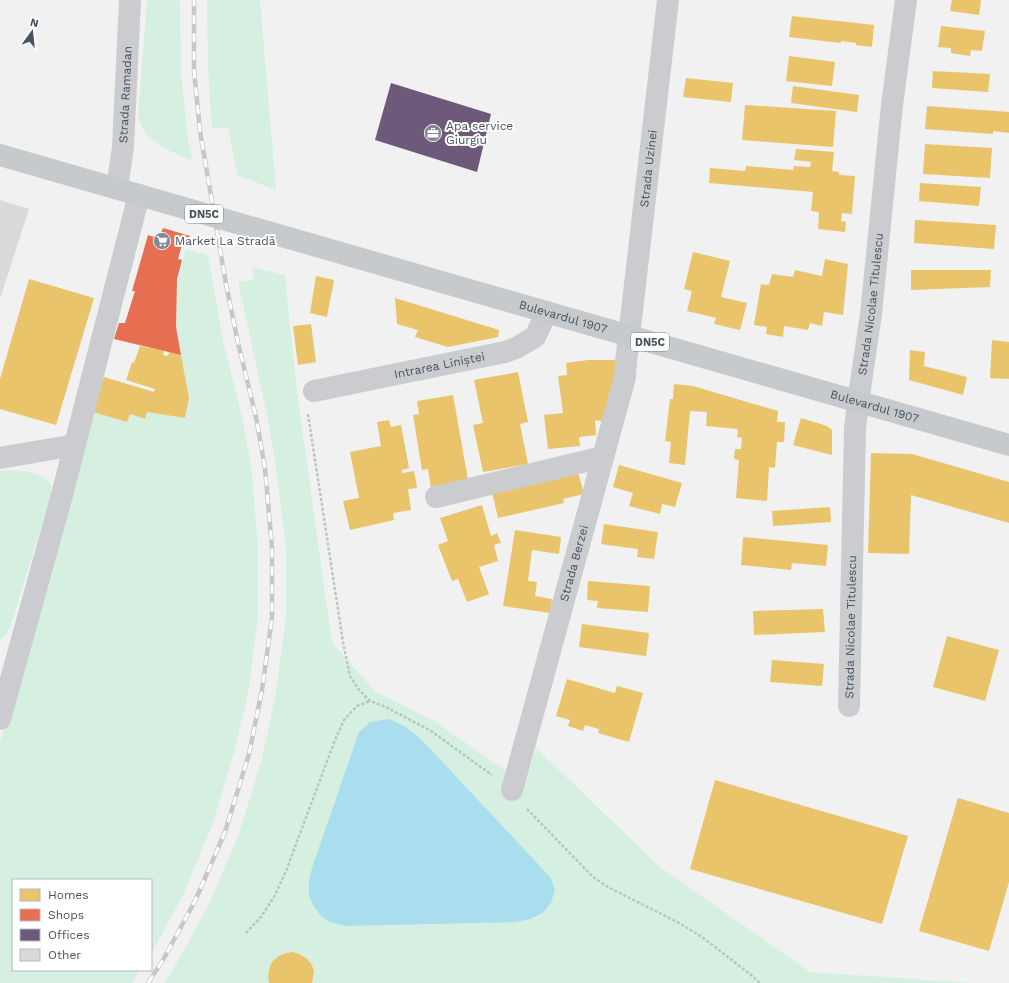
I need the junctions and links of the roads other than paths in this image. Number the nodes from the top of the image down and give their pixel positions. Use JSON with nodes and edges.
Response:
{"nodes":[{"id":1,"x":130,"y":0,"type":"edge"},
{"id":2,"x":668,"y":0,"type":"edge"},
{"id":3,"x":906,"y":0,"type":"edge"},
{"id":4,"x":0,"y":155,"type":"edge"},
{"id":5,"x":117,"y":188,"type":"junction"},
{"id":6,"x":139,"y":195,"type":"junction"},
{"id":7,"x":547,"y":312,"type":"junction"},
{"id":8,"x":629,"y":336,"type":"junction"},
{"id":9,"x":314,"y":391,"type":"road end"},
{"id":10,"x":858,"y":402,"type":"junction"},
{"id":11,"x":74,"y":445,"type":"junction"},
{"id":12,"x":1009,"y":445,"type":"edge"},
{"id":13,"x":603,"y":457,"type":"junction"},
{"id":14,"x":0,"y":458,"type":"edge"},
{"id":15,"x":436,"y":497,"type":"dead end"},
{"id":16,"x":8,"y":665,"type":"edge"},
{"id":17,"x":849,"y":706,"type":"dead end"},
{"id":18,"x":0,"y":719,"type":"edge"},
{"id":19,"x":512,"y":790,"type":"road end"}],
"edges":[{"from":1,"to":5,"type":"street","name":"Strada Ramadan"},
{"from":2,"to":8,"type":"street","name":"Strada Uzinei"},
{"from":3,"to":10,"type":"street","name":"Strada Nicolae Titulescu"},
{"from":4,"to":5,"type":"main road","number":"DN5C"},
{"from":5,"to":6,"type":"main road","name":"Bulevardul 1907","number":"DN5C"},
{"from":6,"to":7,"type":"main road","name":"Bulevardul 1907","number":"DN5C"},
{"from":6,"to":11,"type":"street"},
{"from":7,"to":8,"type":"main road","name":"Bulevardul 1907","number":"DN5C"},
{"from":7,"to":9,"type":"street","name":"Intrarea Liniștei"},
{"from":8,"to":10,"type":"main road","name":"Bulevardul 1907","number":"DN5C"},
{"from":8,"to":13,"type":"street","name":"Strada Berzei"},
{"from":10,"to":12,"type":"main road","name":"Bulevardul 1907","number":"DN5C"},
{"from":10,"to":17,"type":"street","name":"Strada Nicolae Titulescu"},
{"from":11,"to":14,"type":"street"},
{"from":11,"to":16,"type":"street"},
{"from":13,"to":15,"type":"street"},
{"from":13,"to":19,"type":"street","name":"Strada Berzei"},
{"from":16,"to":18,"type":"street"}]}
